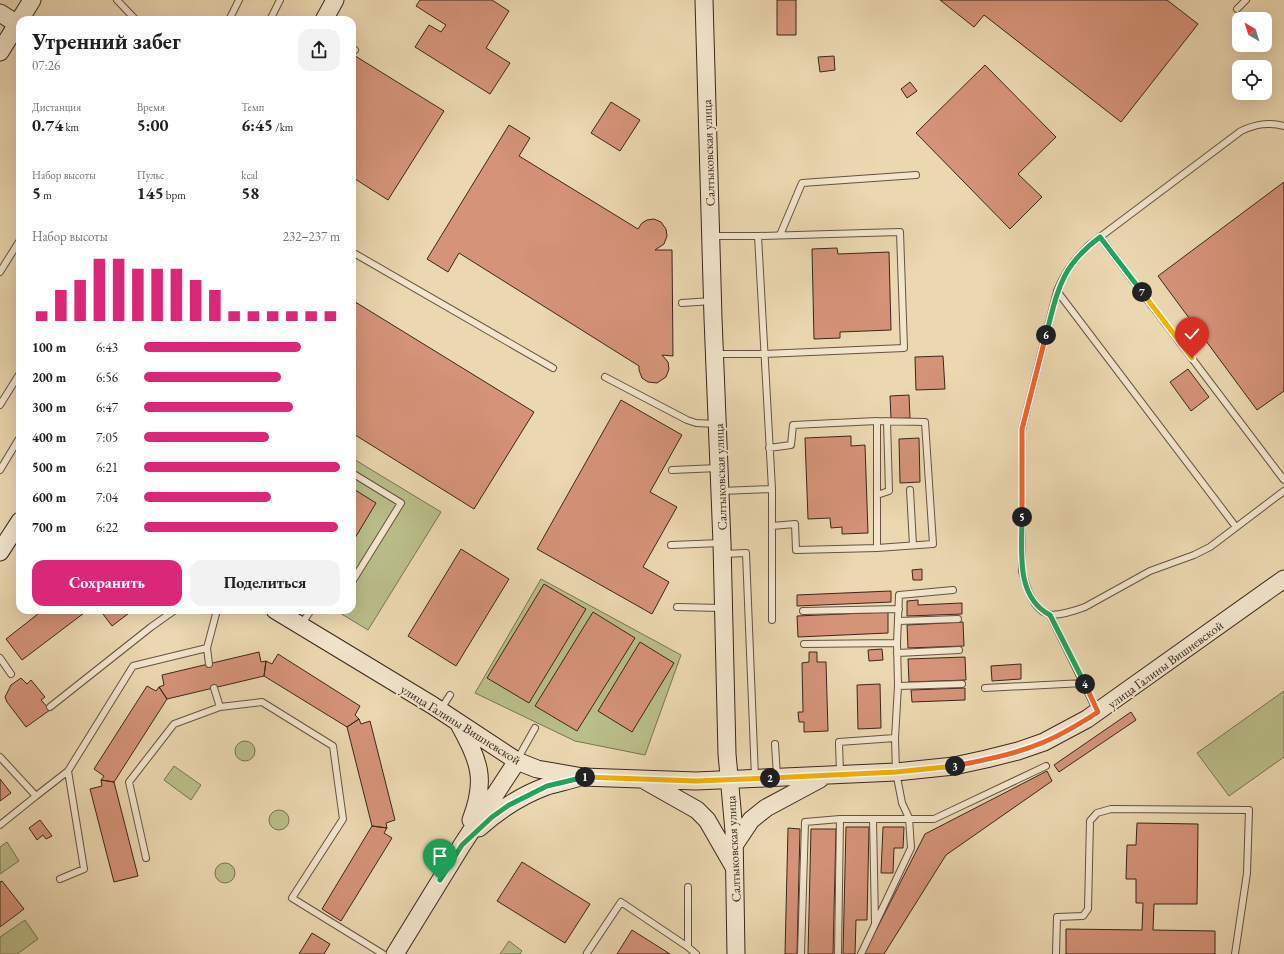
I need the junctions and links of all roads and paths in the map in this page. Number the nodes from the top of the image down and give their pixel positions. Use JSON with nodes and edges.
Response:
{"nodes":[{"id":1,"x":32,"y":0,"type":"edge"},
{"id":2,"x":117,"y":0,"type":"edge"},
{"id":3,"x":239,"y":0,"type":"edge"},
{"id":4,"x":280,"y":0,"type":"edge"},
{"id":5,"x":335,"y":0,"type":"edge"},
{"id":6,"x":704,"y":0,"type":"edge"},
{"id":7,"x":1246,"y":0,"type":"edge"},
{"id":8,"x":1237,"y":9,"type":"dead end"},
{"id":9,"x":0,"y":13,"type":"edge"},
{"id":10,"x":22,"y":16,"type":"edge"},
{"id":11,"x":132,"y":16,"type":"edge"},
{"id":12,"x":231,"y":16,"type":"edge"},
{"id":13,"x":272,"y":16,"type":"edge"},
{"id":14,"x":326,"y":16,"type":"edge"},
{"id":15,"x":16,"y":23,"type":"edge"},
{"id":16,"x":16,"y":26,"type":"edge"},
{"id":17,"x":0,"y":52,"type":"edge"},
{"id":18,"x":1284,"y":126,"type":"edge"},
{"id":19,"x":916,"y":175,"type":"dead end"},
{"id":20,"x":780,"y":235,"type":"junction"},
{"id":21,"x":711,"y":236,"type":"junction"},
{"id":22,"x":758,"y":236,"type":"junction"},
{"id":23,"x":1100,"y":237,"type":"junction"},
{"id":24,"x":16,"y":246,"type":"edge"},
{"id":25,"x":356,"y":254,"type":"edge"},
{"id":26,"x":0,"y":272,"type":"edge"},
{"id":27,"x":1057,"y":291,"type":"junction"},
{"id":28,"x":713,"y":301,"type":"junction"},
{"id":29,"x":682,"y":303,"type":"dead end"},
{"id":30,"x":715,"y":354,"type":"junction"},
{"id":31,"x":764,"y":354,"type":"junction"},
{"id":32,"x":553,"y":368,"type":"dead end"},
{"id":33,"x":605,"y":377,"type":"dead end"},
{"id":34,"x":16,"y":379,"type":"edge"},
{"id":35,"x":0,"y":405,"type":"edge"},
{"id":36,"x":876,"y":421,"type":"junction"},
{"id":37,"x":887,"y":421,"type":"junction"},
{"id":38,"x":718,"y":424,"type":"junction"},
{"id":39,"x":16,"y":444,"type":"edge"},
{"id":40,"x":769,"y":448,"type":"junction"},
{"id":41,"x":719,"y":468,"type":"junction"},
{"id":42,"x":0,"y":470,"type":"edge"},
{"id":43,"x":672,"y":470,"type":"dead end"},
{"id":44,"x":356,"y":475,"type":"edge"},
{"id":45,"x":1284,"y":480,"type":"edge"},
{"id":46,"x":772,"y":489,"type":"junction"},
{"id":47,"x":910,"y":490,"type":"dead end"},
{"id":48,"x":720,"y":491,"type":"junction"},
{"id":49,"x":1284,"y":491,"type":"edge"},
{"id":50,"x":877,"y":495,"type":"junction"},
{"id":51,"x":16,"y":526,"type":"edge"},
{"id":52,"x":772,"y":526,"type":"junction"},
{"id":53,"x":1236,"y":527,"type":"junction"},
{"id":54,"x":671,"y":545,"type":"dead end"},
{"id":55,"x":913,"y":545,"type":"junction"},
{"id":56,"x":877,"y":548,"type":"junction"},
{"id":57,"x":723,"y":549,"type":"junction"},
{"id":58,"x":0,"y":552,"type":"edge"},
{"id":59,"x":356,"y":576,"type":"edge"},
{"id":60,"x":1284,"y":579,"type":"edge"},
{"id":61,"x":953,"y":590,"type":"dead end"},
{"id":62,"x":678,"y":607,"type":"dead end"},
{"id":63,"x":723,"y":608,"type":"junction"},
{"id":64,"x":899,"y":609,"type":"junction"},
{"id":65,"x":803,"y":611,"type":"dead end"},
{"id":66,"x":169,"y":614,"type":"edge"},
{"id":67,"x":216,"y":614,"type":"edge"},
{"id":68,"x":282,"y":614,"type":"edge"},
{"id":69,"x":308,"y":614,"type":"edge"},
{"id":70,"x":1050,"y":615,"type":"junction"},
{"id":71,"x":958,"y":619,"type":"dead end"},
{"id":72,"x":772,"y":620,"type":"dead end"},
{"id":73,"x":898,"y":621,"type":"junction"},
{"id":74,"x":301,"y":626,"type":"junction"},
{"id":75,"x":897,"y":643,"type":"junction"},
{"id":76,"x":804,"y":644,"type":"dead end"},
{"id":77,"x":207,"y":648,"type":"junction"},
{"id":78,"x":959,"y":650,"type":"dead end"},
{"id":79,"x":897,"y":653,"type":"junction"},
{"id":80,"x":0,"y":658,"type":"edge"},
{"id":81,"x":209,"y":664,"type":"dead end"},
{"id":82,"x":11,"y":674,"type":"dead end"},
{"id":83,"x":1084,"y":683,"type":"junction"},
{"id":84,"x":962,"y":684,"type":"dead end"},
{"id":85,"x":898,"y":686,"type":"junction"},
{"id":86,"x":214,"y":688,"type":"dead end"},
{"id":87,"x":985,"y":688,"type":"dead end"},
{"id":88,"x":450,"y":695,"type":"dead end"},
{"id":89,"x":50,"y":707,"type":"dead end"},
{"id":90,"x":220,"y":707,"type":"junction"},
{"id":91,"x":440,"y":711,"type":"junction"},
{"id":92,"x":1098,"y":712,"type":"junction"},
{"id":93,"x":458,"y":722,"type":"junction"},
{"id":94,"x":535,"y":728,"type":"dead end"},
{"id":95,"x":895,"y":738,"type":"junction"},
{"id":96,"x":775,"y":744,"type":"dead end"},
{"id":97,"x":0,"y":757,"type":"edge"},
{"id":98,"x":517,"y":760,"type":"junction"},
{"id":99,"x":6,"y":764,"type":"junction"},
{"id":100,"x":1046,"y":766,"type":"dead end"},
{"id":101,"x":0,"y":768,"type":"edge"},
{"id":102,"x":68,"y":771,"type":"junction"},
{"id":103,"x":896,"y":772,"type":"junction"},
{"id":104,"x":833,"y":775,"type":"junction"},
{"id":105,"x":582,"y":777,"type":"junction"},
{"id":106,"x":777,"y":778,"type":"junction"},
{"id":107,"x":642,"y":779,"type":"junction"},
{"id":108,"x":755,"y":779,"type":"junction"},
{"id":109,"x":730,"y":780,"type":"junction"},
{"id":110,"x":36,"y":796,"type":"junction"},
{"id":111,"x":873,"y":818,"type":"junction"},
{"id":112,"x":909,"y":818,"type":"junction"},
{"id":113,"x":840,"y":819,"type":"junction"},
{"id":114,"x":0,"y":825,"type":"edge"},
{"id":115,"x":735,"y":844,"type":"junction"},
{"id":116,"x":462,"y":845,"type":"junction"},
{"id":117,"x":146,"y":858,"type":"dead end"},
{"id":118,"x":735,"y":869,"type":"junction"},
{"id":119,"x":60,"y":879,"type":"dead end"},
{"id":120,"x":688,"y":887,"type":"dead end"},
{"id":121,"x":875,"y":924,"type":"junction"},
{"id":122,"x":688,"y":947,"type":"junction"},
{"id":123,"x":587,"y":953,"type":"edge"},
{"id":124,"x":383,"y":954,"type":"edge"},
{"id":125,"x":395,"y":954,"type":"edge"},
{"id":126,"x":696,"y":954,"type":"edge"},
{"id":127,"x":736,"y":954,"type":"edge"},
{"id":128,"x":801,"y":954,"type":"edge"},
{"id":129,"x":838,"y":954,"type":"edge"},
{"id":130,"x":861,"y":954,"type":"edge"},
{"id":131,"x":1056,"y":954,"type":"edge"},
{"id":132,"x":1235,"y":954,"type":"edge"}],
"edges":[{"from":1,"to":10,"type":"street"},
{"from":2,"to":11,"type":"lane"},
{"from":3,"to":12,"type":"lane"},
{"from":4,"to":13,"type":"lane"},
{"from":5,"to":14,"type":"street"},
{"from":6,"to":21,"type":"street","name":"Салтыковская улица"},
{"from":7,"to":8,"type":"lane"},
{"from":9,"to":15,"type":"street"},
{"from":16,"to":17,"type":"street"},
{"from":18,"to":23,"type":"lane"},
{"from":19,"to":20,"type":"lane"},
{"from":20,"to":22,"type":"lane"},
{"from":20,"to":31,"type":"lane"},
{"from":21,"to":22,"type":"lane"},
{"from":21,"to":28,"type":"street","name":"Салтыковская улица"},
{"from":22,"to":31,"type":"lane"},
{"from":23,"to":27,"type":"lane"},
{"from":23,"to":45,"type":"lane"},
{"from":24,"to":26,"type":"lane"},
{"from":25,"to":32,"type":"lane"},
{"from":27,"to":53,"type":"lane"},
{"from":27,"to":70,"type":"lane"},
{"from":28,"to":29,"type":"lane"},
{"from":28,"to":30,"type":"street","name":"Салтыковская улица"},
{"from":30,"to":31,"type":"lane"},
{"from":30,"to":38,"type":"street","name":"Салтыковская улица"},
{"from":31,"to":40,"type":"lane"},
{"from":33,"to":38,"type":"lane"},
{"from":34,"to":35,"type":"lane"},
{"from":36,"to":37,"type":"lane"},
{"from":36,"to":40,"type":"lane"},
{"from":36,"to":50,"type":"lane"},
{"from":37,"to":50,"type":"lane"},
{"from":37,"to":55,"type":"lane"},
{"from":38,"to":41,"type":"street","name":"Салтыковская улица"},
{"from":39,"to":42,"type":"lane"},
{"from":40,"to":46,"type":"lane"},
{"from":41,"to":43,"type":"lane"},
{"from":41,"to":48,"type":"street","name":"Салтыковская улица"},
{"from":44,"to":59,"type":"lane"},
{"from":46,"to":48,"type":"lane"},
{"from":46,"to":52,"type":"lane"},
{"from":47,"to":55,"type":"lane"},
{"from":48,"to":57,"type":"street","name":"Салтыковская улица"},
{"from":49,"to":53,"type":"lane"},
{"from":50,"to":56,"type":"lane"},
{"from":51,"to":58,"type":"street"},
{"from":52,"to":56,"type":"lane"},
{"from":52,"to":72,"type":"lane"},
{"from":53,"to":70,"type":"lane"},
{"from":54,"to":57,"type":"lane"},
{"from":55,"to":56,"type":"lane"},
{"from":57,"to":63,"type":"street","name":"Салтыковская улица"},
{"from":57,"to":108,"type":"lane"},
{"from":60,"to":92,"type":"street","name":"улица Галины Вишневской"},
{"from":61,"to":64,"type":"lane"},
{"from":62,"to":63,"type":"lane"},
{"from":63,"to":109,"type":"street","name":"Салтыковская улица"},
{"from":64,"to":65,"type":"lane"},
{"from":64,"to":73,"type":"lane"},
{"from":66,"to":89,"type":"lane"},
{"from":67,"to":77,"type":"lane"},
{"from":68,"to":74,"type":"street","name":"улица Галины Вишневской"},
{"from":69,"to":74,"type":"lane"},
{"from":70,"to":83,"type":"lane"},
{"from":71,"to":73,"type":"lane"},
{"from":73,"to":75,"type":"lane"},
{"from":74,"to":91,"type":"street","name":"улица Галины Вишневской"},
{"from":75,"to":76,"type":"lane"},
{"from":75,"to":79,"type":"lane"},
{"from":77,"to":81,"type":"lane"},
{"from":77,"to":102,"type":"lane"},
{"from":78,"to":79,"type":"lane"},
{"from":79,"to":85,"type":"lane"},
{"from":80,"to":82,"type":"lane"},
{"from":83,"to":87,"type":"lane"},
{"from":83,"to":92,"type":"lane"},
{"from":84,"to":85,"type":"lane"},
{"from":85,"to":95,"type":"lane"},
{"from":86,"to":90,"type":"lane"},
{"from":88,"to":91,"type":"lane"},
{"from":90,"to":117,"type":"lane"},
{"from":90,"to":124,"type":"lane"},
{"from":91,"to":93,"type":"street","name":"улица Галины Вишневской"},
{"from":92,"to":103,"type":"street","name":"улица Галины Вишневской"},
{"from":93,"to":98,"type":"street","name":"улица Галины Вишневской"},
{"from":93,"to":116,"type":"street"},
{"from":94,"to":98,"type":"lane"},
{"from":95,"to":103,"type":"lane"},
{"from":95,"to":104,"type":"lane"},
{"from":96,"to":106,"type":"lane"},
{"from":97,"to":99,"type":"lane"},
{"from":98,"to":105,"type":"street","name":"улица Галины Вишневской"},
{"from":98,"to":116,"type":"street"},
{"from":99,"to":101,"type":"lane"},
{"from":99,"to":110,"type":"lane"},
{"from":100,"to":112,"type":"lane"},
{"from":102,"to":110,"type":"lane"},
{"from":102,"to":119,"type":"lane"},
{"from":103,"to":104,"type":"street","name":"улица Галины Вишневской"},
{"from":103,"to":112,"type":"lane"},
{"from":104,"to":106,"type":"street","name":"улица Галины Вишневской"},
{"from":104,"to":115,"type":"street"},
{"from":105,"to":107,"type":"street","name":"улица Галины Вишневской"},
{"from":105,"to":116,"type":"street"},
{"from":106,"to":108,"type":"street","name":"улица Галины Вишневской"},
{"from":107,"to":109,"type":"street","name":"улица Галины Вишневской"},
{"from":107,"to":118,"type":"street"},
{"from":108,"to":109,"type":"street","name":"улица Галины Вишневской"},
{"from":109,"to":115,"type":"street","name":"Салтыковская улица"},
{"from":110,"to":114,"type":"lane"},
{"from":111,"to":112,"type":"lane"},
{"from":111,"to":113,"type":"lane"},
{"from":111,"to":121,"type":"lane"},
{"from":112,"to":121,"type":"lane"},
{"from":113,"to":128,"type":"lane"},
{"from":113,"to":129,"type":"lane"},
{"from":115,"to":118,"type":"street","name":"Салтыковская улица"},
{"from":116,"to":125,"type":"street"},
{"from":118,"to":127,"type":"street","name":"Салтыковская улица"},
{"from":120,"to":122,"type":"lane"},
{"from":121,"to":130,"type":"lane"},
{"from":122,"to":123,"type":"lane"},
{"from":122,"to":126,"type":"lane"},
{"from":131,"to":132,"type":"lane"}]}
